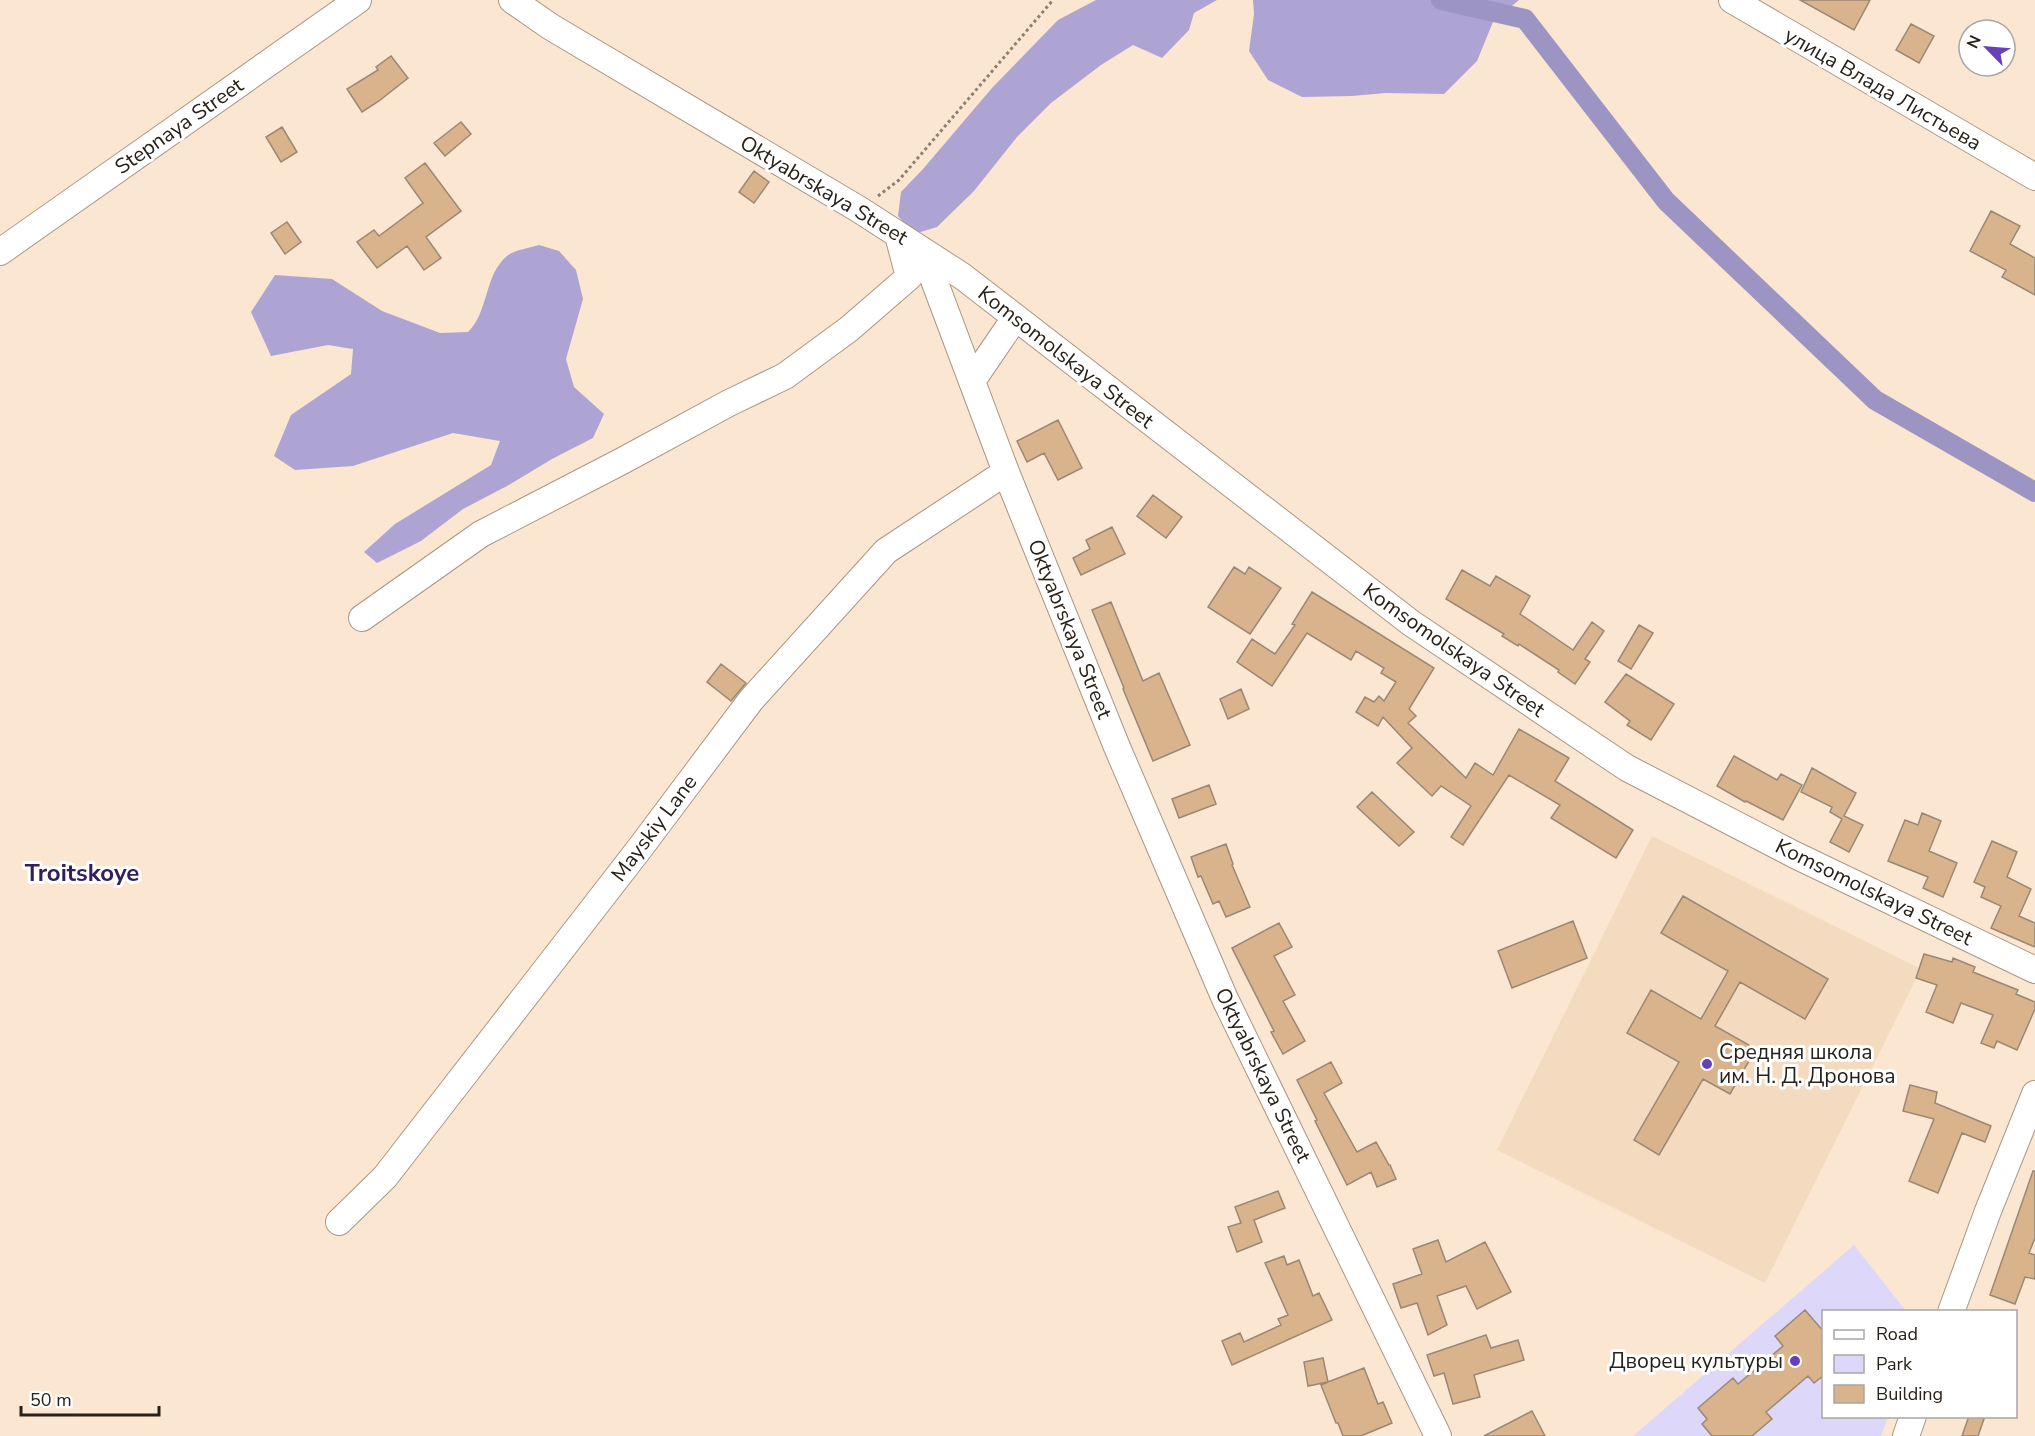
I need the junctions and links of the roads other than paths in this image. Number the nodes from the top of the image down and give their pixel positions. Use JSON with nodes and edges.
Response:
{"nodes":[{"id":1,"x":358,"y":0,"type":"edge"},
{"id":2,"x":512,"y":0,"type":"edge"},
{"id":3,"x":1732,"y":0,"type":"edge"},
{"id":4,"x":2035,"y":177,"type":"edge"},
{"id":5,"x":898,"y":235,"type":"junction"},
{"id":6,"x":923,"y":251,"type":"junction"},
{"id":7,"x":0,"y":252,"type":"edge"},
{"id":8,"x":909,"y":277,"type":"junction"},
{"id":9,"x":935,"y":283,"type":"junction"},
{"id":10,"x":1015,"y":318,"type":"junction"},
{"id":11,"x":972,"y":381,"type":"junction"},
{"id":12,"x":1006,"y":472,"type":"junction"},
{"id":13,"x":362,"y":618,"type":"dead end"},
{"id":14,"x":2035,"y":970,"type":"edge"},
{"id":15,"x":2035,"y":1094,"type":"edge"},
{"id":16,"x":339,"y":1222,"type":"dead end"},
{"id":17,"x":1951,"y":1310,"type":"edge"},
{"id":18,"x":1912,"y":1418,"type":"edge"},
{"id":19,"x":1438,"y":1436,"type":"edge"},
{"id":20,"x":1906,"y":1436,"type":"edge"}],
"edges":[{"from":1,"to":7,"type":"street","name":"Stepnaya Street"},
{"from":2,"to":5,"type":"street","name":"Oktyabrskaya Street"},
{"from":3,"to":4,"type":"street","name":"улица Влада Листьева"},
{"from":5,"to":6,"type":"street","name":"Oktyabrskaya Street"},
{"from":5,"to":8,"type":"street"},
{"from":6,"to":9,"type":"street","name":"Oktyabrskaya Street"},
{"from":6,"to":10,"type":"street","name":"Komsomolskaya Street"},
{"from":8,"to":9,"type":"street"},
{"from":8,"to":13,"type":"street"},
{"from":9,"to":11,"type":"street","name":"Oktyabrskaya Street"},
{"from":10,"to":11,"type":"street"},
{"from":10,"to":14,"type":"street","name":"Komsomolskaya Street"},
{"from":11,"to":12,"type":"street","name":"Oktyabrskaya Street"},
{"from":12,"to":16,"type":"street","name":"Mayskiy Lane"},
{"from":12,"to":19,"type":"street","name":"Oktyabrskaya Street"},
{"from":15,"to":17,"type":"street"},
{"from":18,"to":20,"type":"street"}]}
